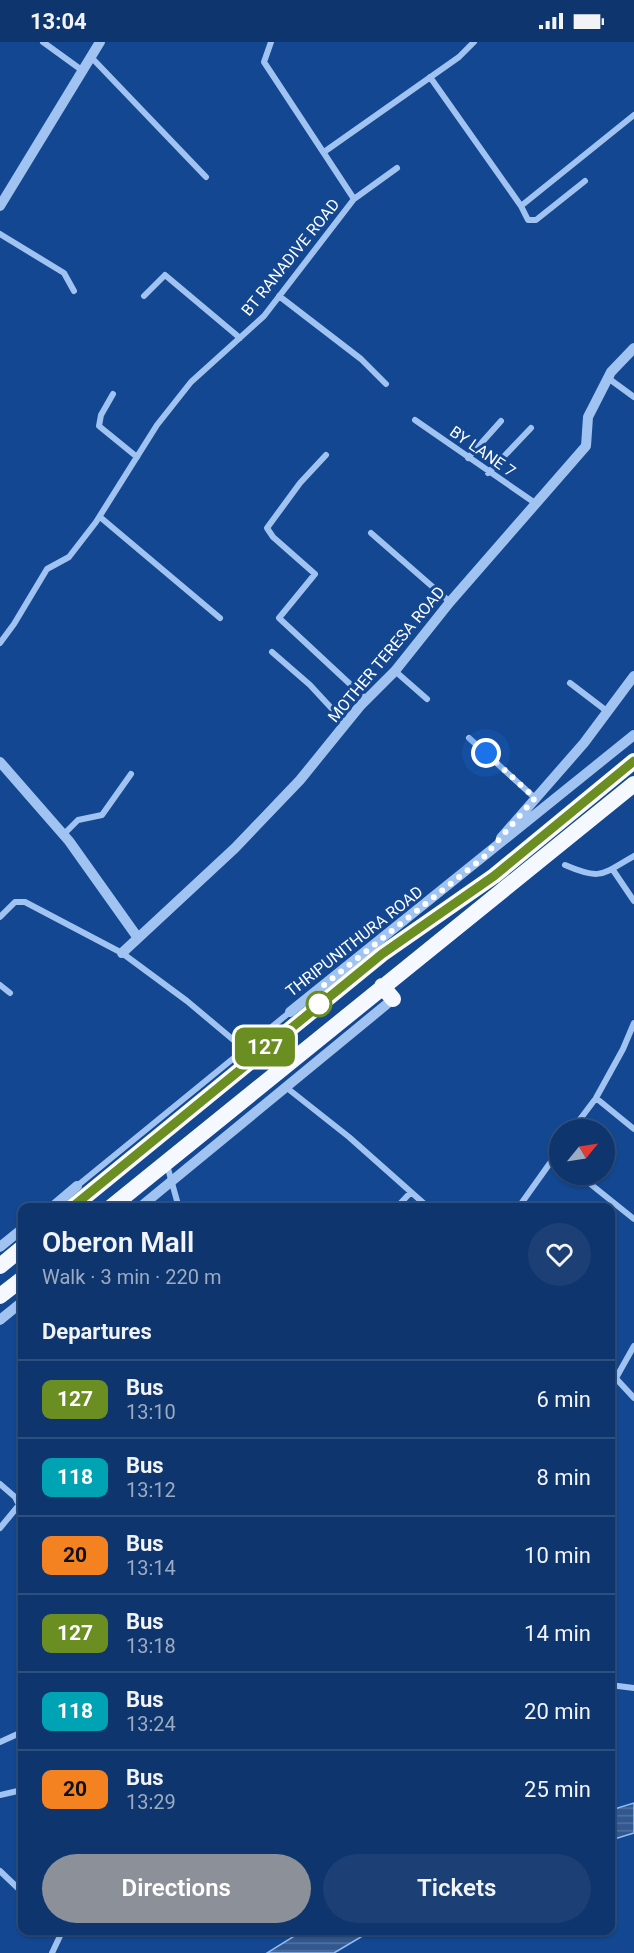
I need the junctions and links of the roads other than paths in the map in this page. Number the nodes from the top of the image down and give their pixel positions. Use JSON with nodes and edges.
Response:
{"nodes":[{"id":1,"x":43,"y":42,"type":"edge"},
{"id":2,"x":100,"y":42,"type":"edge"},
{"id":3,"x":271,"y":42,"type":"edge"},
{"id":4,"x":474,"y":42,"type":"edge"},
{"id":5,"x":91,"y":57,"type":"junction"},
{"id":6,"x":83,"y":70,"type":"junction"},
{"id":7,"x":430,"y":77,"type":"junction"},
{"id":8,"x":634,"y":115,"type":"edge"},
{"id":9,"x":324,"y":152,"type":"junction"},
{"id":10,"x":397,"y":168,"type":"dead end"},
{"id":11,"x":206,"y":177,"type":"dead end"},
{"id":12,"x":585,"y":181,"type":"dead end"},
{"id":13,"x":354,"y":199,"type":"junction"},
{"id":14,"x":0,"y":206,"type":"edge"},
{"id":15,"x":521,"y":206,"type":"junction"},
{"id":16,"x":0,"y":234,"type":"edge"},
{"id":17,"x":74,"y":291,"type":"dead end"},
{"id":18,"x":144,"y":296,"type":"dead end"},
{"id":19,"x":279,"y":296,"type":"junction"},
{"id":20,"x":240,"y":338,"type":"junction"},
{"id":21,"x":634,"y":348,"type":"edge"},
{"id":22,"x":608,"y":378,"type":"junction"},
{"id":23,"x":386,"y":384,"type":"dead end"},
{"id":24,"x":113,"y":394,"type":"dead end"},
{"id":25,"x":634,"y":397,"type":"edge"},
{"id":26,"x":415,"y":420,"type":"dead end"},
{"id":27,"x":501,"y":422,"type":"dead end"},
{"id":28,"x":531,"y":428,"type":"dead end"},
{"id":29,"x":326,"y":455,"type":"dead end"},
{"id":30,"x":137,"y":457,"type":"junction"},
{"id":31,"x":468,"y":458,"type":"junction"},
{"id":32,"x":488,"y":473,"type":"junction"},
{"id":33,"x":536,"y":503,"type":"junction"},
{"id":34,"x":100,"y":517,"type":"junction"},
{"id":35,"x":371,"y":533,"type":"dead end"},
{"id":36,"x":450,"y":602,"type":"junction"},
{"id":37,"x":220,"y":618,"type":"dead end"},
{"id":38,"x":0,"y":643,"type":"edge"},
{"id":39,"x":272,"y":652,"type":"dead end"},
{"id":40,"x":395,"y":671,"type":"junction"},
{"id":41,"x":634,"y":676,"type":"edge"},
{"id":42,"x":570,"y":683,"type":"dead end"},
{"id":43,"x":366,"y":699,"type":"junction"},
{"id":44,"x":427,"y":699,"type":"dead end"},
{"id":45,"x":608,"y":712,"type":"junction"},
{"id":46,"x":345,"y":724,"type":"junction"},
{"id":47,"x":634,"y":735,"type":"edge"},
{"id":48,"x":470,"y":738,"type":"dead end"},
{"id":49,"x":634,"y":761,"type":"edge"},
{"id":50,"x":0,"y":762,"type":"edge"},
{"id":51,"x":130,"y":774,"type":"dead end"},
{"id":52,"x":634,"y":784,"type":"edge"},
{"id":53,"x":535,"y":798,"type":"junction"},
{"id":54,"x":64,"y":834,"type":"junction"},
{"id":55,"x":634,"y":856,"type":"edge"},
{"id":56,"x":484,"y":857,"type":"junction"},
{"id":57,"x":565,"y":865,"type":"dead end"},
{"id":58,"x":613,"y":870,"type":"junction"},
{"id":59,"x":634,"y":901,"type":"edge"},
{"id":60,"x":0,"y":917,"type":"edge"},
{"id":61,"x":138,"y":938,"type":"junction"},
{"id":62,"x":122,"y":953,"type":"junction"},
{"id":63,"x":0,"y":985,"type":"edge"},
{"id":64,"x":382,"y":986,"type":"junction"},
{"id":65,"x":10,"y":993,"type":"dead end"},
{"id":66,"x":393,"y":999,"type":"joint"},
{"id":67,"x":294,"y":1016,"type":"junction"},
{"id":68,"x":634,"y":1023,"type":"edge"},
{"id":69,"x":243,"y":1048,"type":"junction"},
{"id":70,"x":287,"y":1088,"type":"junction"},
{"id":71,"x":596,"y":1098,"type":"junction"},
{"id":72,"x":580,"y":1119,"type":"edge"},
{"id":73,"x":634,"y":1129,"type":"edge"},
{"id":74,"x":166,"y":1162,"type":"junction"},
{"id":75,"x":549,"y":1168,"type":"edge"},
{"id":76,"x":172,"y":1180,"type":"junction"},
{"id":77,"x":592,"y":1185,"type":"edge"},
{"id":78,"x":77,"y":1186,"type":"joint"},
{"id":79,"x":411,"y":1192,"type":"junction"},
{"id":80,"x":57,"y":1203,"type":"edge"},
{"id":81,"x":77,"y":1203,"type":"edge"},
{"id":82,"x":116,"y":1203,"type":"edge"},
{"id":83,"x":145,"y":1203,"type":"edge"},
{"id":84,"x":178,"y":1203,"type":"edge"},
{"id":85,"x":401,"y":1203,"type":"edge"},
{"id":86,"x":423,"y":1203,"type":"edge"},
{"id":87,"x":522,"y":1203,"type":"edge"},
{"id":88,"x":614,"y":1203,"type":"edge"},
{"id":89,"x":615,"y":1204,"type":"edge"},
{"id":90,"x":634,"y":1219,"type":"edge"},
{"id":91,"x":18,"y":1232,"type":"edge"},
{"id":92,"x":0,"y":1247,"type":"edge"},
{"id":93,"x":18,"y":1253,"type":"edge"},
{"id":94,"x":0,"y":1266,"type":"edge"},
{"id":95,"x":18,"y":1281,"type":"edge"},
{"id":96,"x":0,"y":1296,"type":"edge"},
{"id":97,"x":18,"y":1305,"type":"edge"},
{"id":98,"x":0,"y":1320,"type":"edge"},
{"id":99,"x":634,"y":1346,"type":"edge"},
{"id":100,"x":616,"y":1378,"type":"joint"},
{"id":101,"x":634,"y":1398,"type":"edge"},
{"id":102,"x":0,"y":1484,"type":"edge"},
{"id":103,"x":18,"y":1502,"type":"edge"},
{"id":104,"x":18,"y":1507,"type":"edge"},
{"id":105,"x":0,"y":1528,"type":"edge"},
{"id":106,"x":615,"y":1686,"type":"edge"},
{"id":107,"x":634,"y":1688,"type":"edge"},
{"id":108,"x":18,"y":1734,"type":"edge"},
{"id":109,"x":0,"y":1742,"type":"edge"},
{"id":110,"x":18,"y":1791,"type":"edge"},
{"id":111,"x":0,"y":1795,"type":"edge"},
{"id":112,"x":0,"y":1871,"type":"edge"},
{"id":113,"x":18,"y":1888,"type":"edge"},
{"id":114,"x":60,"y":1935,"type":"edge"},
{"id":115,"x":52,"y":1953,"type":"edge"}],
"edges":[{"from":1,"to":6,"type":"street"},
{"from":2,"to":5,"type":"street"},
{"from":3,"to":9,"type":"street","name":"BT RANADIVE ROAD"},
{"from":4,"to":7,"type":"street"},
{"from":5,"to":6,"type":"street"},
{"from":5,"to":11,"type":"street"},
{"from":6,"to":14,"type":"street"},
{"from":7,"to":9,"type":"street"},
{"from":7,"to":15,"type":"street"},
{"from":8,"to":15,"type":"street"},
{"from":9,"to":13,"type":"street","name":"BT RANADIVE ROAD"},
{"from":10,"to":13,"type":"street"},
{"from":12,"to":15,"type":"street"},
{"from":13,"to":19,"type":"street","name":"BT RANADIVE ROAD"},
{"from":16,"to":17,"type":"street"},
{"from":18,"to":20,"type":"street"},
{"from":19,"to":20,"type":"street","name":"BT RANADIVE ROAD"},
{"from":19,"to":23,"type":"street"},
{"from":20,"to":30,"type":"street","name":"BT RANADIVE ROAD"},
{"from":21,"to":22,"type":"street","name":"MOTHER TERESA ROAD"},
{"from":22,"to":25,"type":"street"},
{"from":22,"to":33,"type":"street","name":"MOTHER TERESA ROAD"},
{"from":24,"to":30,"type":"street"},
{"from":26,"to":31,"type":"street","name":"BY LANE 7"},
{"from":27,"to":31,"type":"street"},
{"from":28,"to":32,"type":"street"},
{"from":29,"to":43,"type":"street"},
{"from":30,"to":34,"type":"street","name":"BT RANADIVE ROAD"},
{"from":31,"to":32,"type":"street","name":"BY LANE 7"},
{"from":32,"to":33,"type":"street","name":"BY LANE 7"},
{"from":33,"to":36,"type":"street","name":"MOTHER TERESA ROAD"},
{"from":34,"to":37,"type":"street"},
{"from":34,"to":38,"type":"street","name":"BT RANADIVE ROAD"},
{"from":35,"to":36,"type":"street"},
{"from":36,"to":40,"type":"street","name":"MOTHER TERESA ROAD"},
{"from":39,"to":46,"type":"street"},
{"from":40,"to":43,"type":"street","name":"MOTHER TERESA ROAD"},
{"from":40,"to":44,"type":"street"},
{"from":41,"to":45,"type":"street"},
{"from":42,"to":45,"type":"street"},
{"from":43,"to":46,"type":"street","name":"MOTHER TERESA ROAD"},
{"from":45,"to":53,"type":"street"},
{"from":46,"to":61,"type":"street","name":"MOTHER TERESA ROAD"},
{"from":47,"to":56,"type":"street"},
{"from":48,"to":53,"type":"street"},
{"from":49,"to":67,"type":"highway"},
{"from":50,"to":54,"type":"street"},
{"from":51,"to":54,"type":"street"},
{"from":52,"to":64,"type":"highway"},
{"from":53,"to":56,"type":"street"},
{"from":54,"to":61,"type":"street"},
{"from":55,"to":58,"type":"street"},
{"from":56,"to":67,"type":"street","name":"THRIPUNITHURA ROAD"},
{"from":57,"to":58,"type":"street"},
{"from":58,"to":59,"type":"street"},
{"from":60,"to":62,"type":"street"},
{"from":61,"to":62,"type":"street","name":"MOTHER TERESA ROAD"},
{"from":62,"to":69,"type":"street"},
{"from":63,"to":65,"type":"street"},
{"from":64,"to":66,"type":"highway"},
{"from":64,"to":74,"type":"highway"},
{"from":66,"to":70,"type":"street"},
{"from":67,"to":69,"type":"street","name":"THRIPUNITHURA ROAD"},
{"from":67,"to":81,"type":"highway"},
{"from":68,"to":71,"type":"street"},
{"from":69,"to":78,"type":"street","name":"THRIPUNITHURA ROAD"},
{"from":70,"to":76,"type":"street"},
{"from":70,"to":79,"type":"street"},
{"from":71,"to":72,"type":"street"},
{"from":71,"to":73,"type":"street"},
{"from":74,"to":76,"type":"street"},
{"from":74,"to":82,"type":"highway"},
{"from":75,"to":87,"type":"street"},
{"from":76,"to":83,"type":"street"},
{"from":76,"to":84,"type":"street"},
{"from":77,"to":88,"type":"street"},
{"from":78,"to":80,"type":"street"},
{"from":79,"to":85,"type":"street"},
{"from":79,"to":86,"type":"street"},
{"from":89,"to":90,"type":"street"},
{"from":91,"to":92,"type":"street"},
{"from":93,"to":94,"type":"highway"},
{"from":95,"to":96,"type":"highway"},
{"from":97,"to":98,"type":"street"},
{"from":99,"to":100,"type":"street"},
{"from":100,"to":101,"type":"street"},
{"from":102,"to":103,"type":"street"},
{"from":104,"to":105,"type":"street"},
{"from":106,"to":107,"type":"street"},
{"from":108,"to":109,"type":"street"},
{"from":110,"to":111,"type":"street"},
{"from":112,"to":113,"type":"street"},
{"from":114,"to":115,"type":"street"}]}
